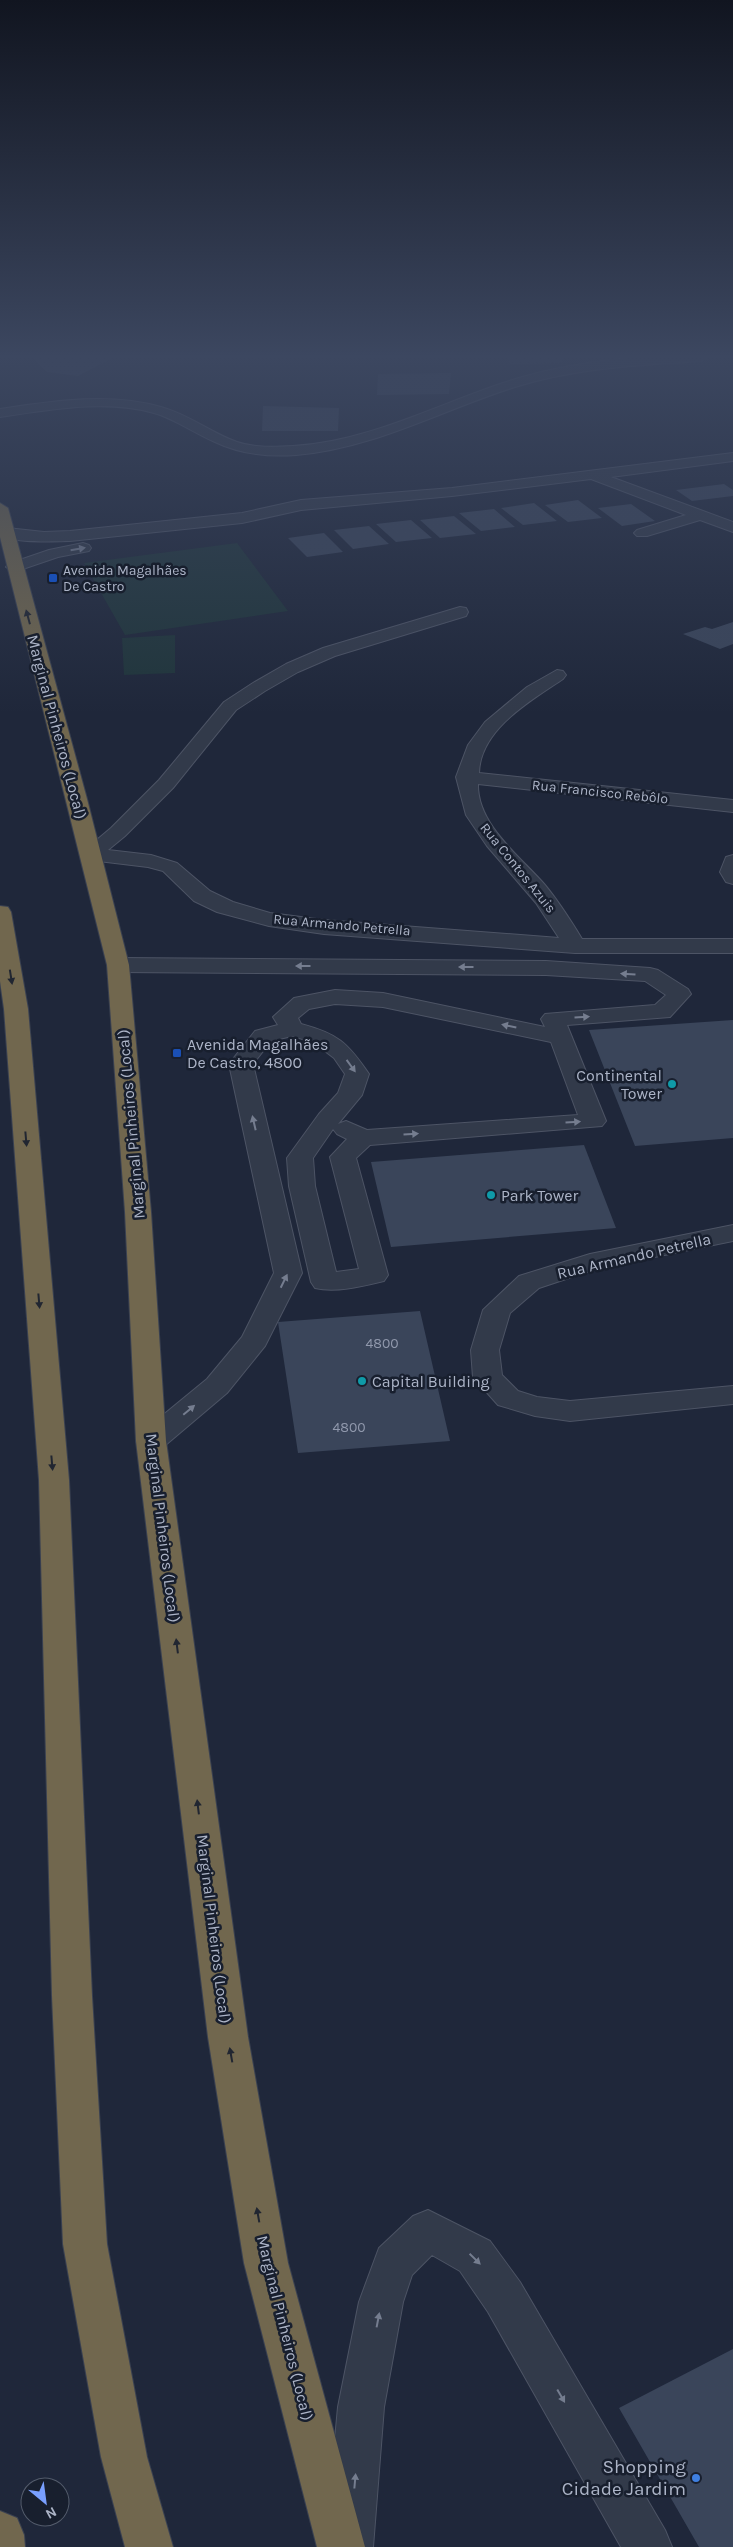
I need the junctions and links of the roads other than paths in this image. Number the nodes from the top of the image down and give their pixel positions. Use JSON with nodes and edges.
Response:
{"nodes":[{"id":1,"x":579,"y":476,"type":"edge"},
{"id":2,"x":598,"y":476,"type":"edge"},
{"id":3,"x":671,"y":476,"type":"edge"},
{"id":4,"x":614,"y":484,"type":"junction"},
{"id":5,"x":0,"y":508,"type":"edge"},
{"id":6,"x":332,"y":510,"type":"junction"},
{"id":7,"x":276,"y":511,"type":"junction"},
{"id":8,"x":700,"y":515,"type":"junction"},
{"id":9,"x":733,"y":527,"type":"edge"},
{"id":10,"x":4,"y":529,"type":"edge"},
{"id":11,"x":642,"y":533,"type":"dead end"},
{"id":12,"x":44,"y":537,"type":"junction"},
{"id":13,"x":55,"y":554,"type":"junction"},
{"id":14,"x":14,"y":567,"type":"junction"},
{"id":15,"x":460,"y":612,"type":"dead end"},
{"id":16,"x":557,"y":675,"type":"dead end"},
{"id":17,"x":466,"y":777,"type":"junction"},
{"id":18,"x":733,"y":806,"type":"edge"},
{"id":19,"x":90,"y":854,"type":"junction"},
{"id":20,"x":733,"y":861,"type":"edge"},
{"id":21,"x":733,"y":878,"type":"edge"},
{"id":22,"x":0,"y":912,"type":"edge"},
{"id":23,"x":575,"y":946,"type":"junction"},
{"id":24,"x":733,"y":946,"type":"edge"},
{"id":25,"x":118,"y":965,"type":"junction"},
{"id":26,"x":292,"y":1029,"type":"junction"},
{"id":27,"x":561,"y":1037,"type":"junction"},
{"id":28,"x":328,"y":1120,"type":"junction"},
{"id":29,"x":363,"y":1138,"type":"junction"},
{"id":30,"x":733,"y":1233,"type":"edge"},
{"id":31,"x":733,"y":1395,"type":"edge"},
{"id":32,"x":151,"y":1441,"type":"junction"},
{"id":33,"x":0,"y":2535,"type":"edge"},
{"id":34,"x":2,"y":2547,"type":"edge"},
{"id":35,"x":149,"y":2547,"type":"edge"},
{"id":36,"x":341,"y":2547,"type":"edge"},
{"id":37,"x":349,"y":2547,"type":"edge"},
{"id":38,"x":648,"y":2547,"type":"edge"}],
"edges":[{"from":1,"to":6,"type":"street"},
{"from":2,"to":4,"type":"street"},
{"from":3,"to":4,"type":"street"},
{"from":4,"to":6,"type":"street"},
{"from":4,"to":8,"type":"street"},
{"from":5,"to":10,"type":"highway","name":"Marginal Pinheiros (Local)"},
{"from":6,"to":7,"type":"street"},
{"from":7,"to":12,"type":"street"},
{"from":13,"to":7,"type":"street","one_way":true},
{"from":8,"to":9,"type":"street"},
{"from":8,"to":11,"type":"street"},
{"from":10,"to":12,"type":"street"},
{"from":10,"to":14,"type":"highway","name":"Marginal Pinheiros (Local)"},
{"from":12,"to":13,"type":"street"},
{"from":13,"to":14,"type":"street"},
{"from":19,"to":14,"type":"highway","name":"Marginal Pinheiros (Local)","one_way":true},
{"from":15,"to":19,"type":"street"},
{"from":16,"to":17,"type":"street","name":"Rua Contos Azuis"},
{"from":17,"to":18,"type":"street","name":"Rua Francisco Rebôlo"},
{"from":17,"to":23,"type":"street","name":"Rua Contos Azuis"},
{"from":19,"to":23,"type":"street","name":"Rua Armando Petrella"},
{"from":19,"to":25,"type":"highway","name":"Marginal Pinheiros (Local)"},
{"from":20,"to":21,"type":"street"},
{"from":22,"to":35,"type":"highway","one_way":true},
{"from":23,"to":24,"type":"street","name":"Rua Armando Petrella"},
{"from":27,"to":25,"type":"street","one_way":true},
{"from":25,"to":32,"type":"highway","name":"Marginal Pinheiros (Local)"},
{"from":27,"to":26,"type":"street","one_way":true},
{"from":26,"to":28,"type":"street","one_way":true},
{"from":32,"to":26,"type":"street","one_way":true},
{"from":29,"to":27,"type":"street","one_way":true},
{"from":28,"to":29,"type":"street"},
{"from":28,"to":29,"type":"street"},
{"from":30,"to":31,"type":"street","name":"Rua Armando Petrella"},
{"from":36,"to":32,"type":"highway","name":"Marginal Pinheiros (Local)","one_way":true},
{"from":33,"to":34,"type":"highway"},
{"from":37,"to":38,"type":"street","one_way":true}]}
